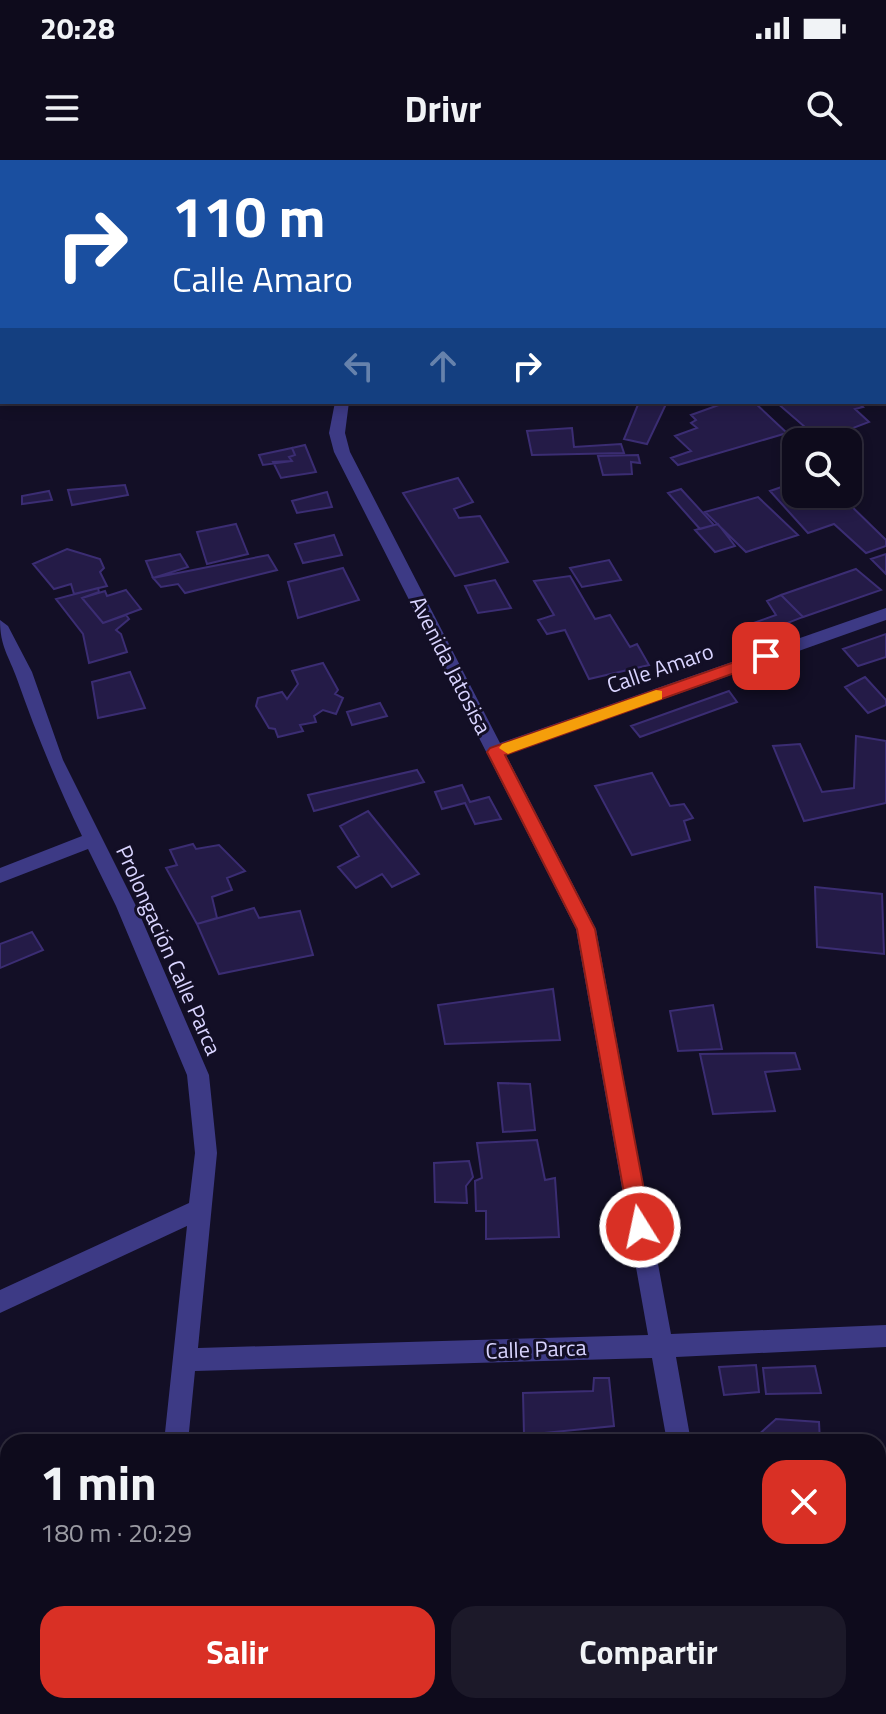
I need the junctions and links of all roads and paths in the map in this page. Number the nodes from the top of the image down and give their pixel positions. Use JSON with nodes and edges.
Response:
{"nodes":[{"id":1,"x":342,"y":404,"type":"edge"},
{"id":2,"x":886,"y":614,"type":"edge"},
{"id":3,"x":0,"y":626,"type":"edge"},
{"id":4,"x":495,"y":752,"type":"junction"},
{"id":5,"x":93,"y":839,"type":"junction"},
{"id":6,"x":0,"y":876,"type":"edge"},
{"id":7,"x":201,"y":1209,"type":"junction"},
{"id":8,"x":0,"y":1302,"type":"edge"},
{"id":9,"x":886,"y":1336,"type":"edge"},
{"id":10,"x":662,"y":1346,"type":"junction"},
{"id":11,"x":185,"y":1360,"type":"junction"},
{"id":12,"x":177,"y":1434,"type":"edge"},
{"id":13,"x":678,"y":1434,"type":"edge"}],
"edges":[{"from":1,"to":4,"type":"street","name":"Avenida Jatosisa"},
{"from":2,"to":4,"type":"street","name":"Calle Amaro"},
{"from":3,"to":5,"type":"street","name":"Prolongación Calle Parca"},
{"from":4,"to":10,"type":"street","name":"Avenida Jatosisa"},
{"from":5,"to":6,"type":"street"},
{"from":5,"to":7,"type":"street","name":"Prolongación Calle Parca"},
{"from":7,"to":8,"type":"street"},
{"from":7,"to":11,"type":"street","name":"Prolongación Calle Parca"},
{"from":9,"to":10,"type":"street","name":"Calle Parca"},
{"from":10,"to":11,"type":"street","name":"Calle Parca"},
{"from":10,"to":13,"type":"street","name":"Avenida Jatosisa"},
{"from":11,"to":12,"type":"street","name":"Prolongación Calle Parca"}]}
